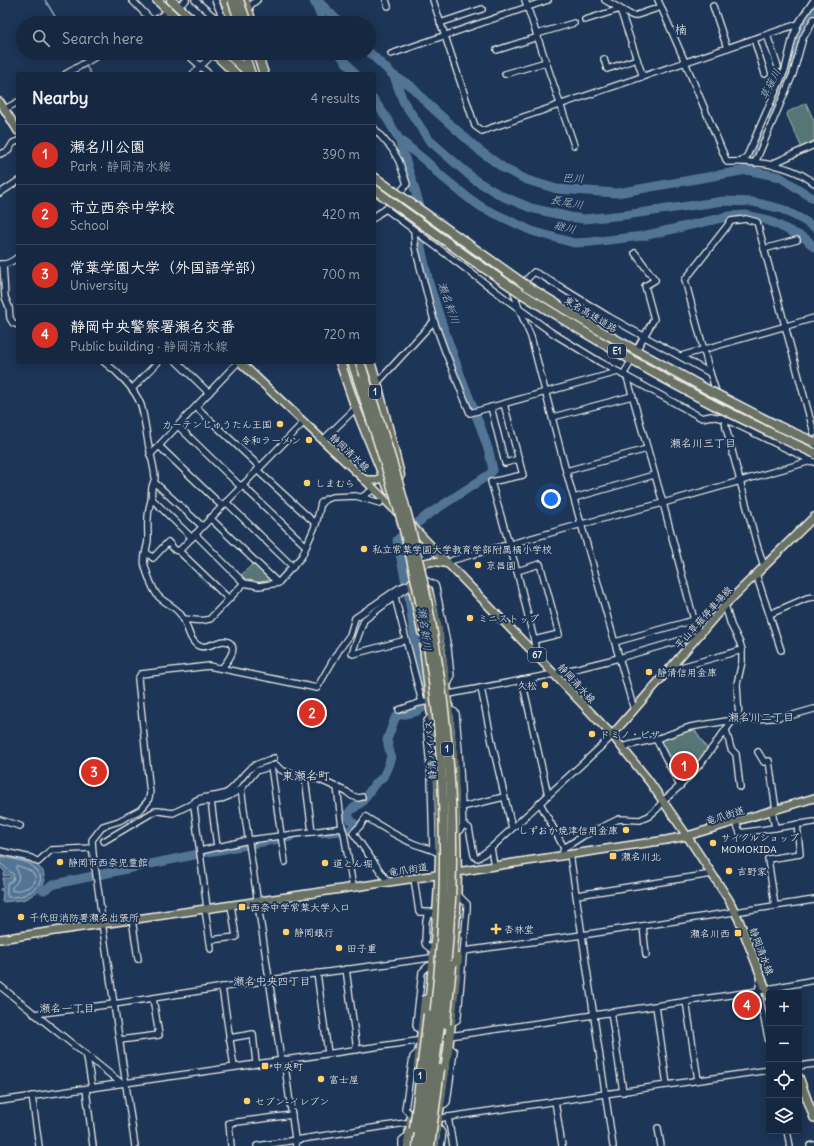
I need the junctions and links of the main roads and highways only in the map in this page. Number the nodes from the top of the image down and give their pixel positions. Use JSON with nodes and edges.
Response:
{"nodes":[{"id":1,"x":157,"y":0,"type":"edge"},
{"id":2,"x":171,"y":0,"type":"edge"},
{"id":3,"x":224,"y":0,"type":"edge"},
{"id":4,"x":232,"y":0,"type":"edge"},
{"id":5,"x":239,"y":0,"type":"edge"},
{"id":6,"x":245,"y":0,"type":"edge"},
{"id":7,"x":174,"y":16,"type":"edge"},
{"id":8,"x":188,"y":16,"type":"edge"},
{"id":9,"x":231,"y":16,"type":"edge"},
{"id":10,"x":237,"y":16,"type":"edge"},
{"id":11,"x":245,"y":16,"type":"edge"},
{"id":12,"x":250,"y":16,"type":"edge"},
{"id":13,"x":218,"y":60,"type":"edge"},
{"id":14,"x":235,"y":60,"type":"edge"},
{"id":15,"x":246,"y":60,"type":"edge"},
{"id":16,"x":252,"y":60,"type":"edge"},
{"id":17,"x":259,"y":60,"type":"edge"},
{"id":18,"x":264,"y":60,"type":"edge"},
{"id":19,"x":233,"y":72,"type":"edge"},
{"id":20,"x":248,"y":72,"type":"edge"},
{"id":21,"x":250,"y":72,"type":"edge"},
{"id":22,"x":255,"y":72,"type":"edge"},
{"id":23,"x":263,"y":72,"type":"edge"},
{"id":24,"x":268,"y":72,"type":"edge"},
{"id":25,"x":0,"y":102,"type":"edge"},
{"id":26,"x":16,"y":128,"type":"edge"},
{"id":27,"x":376,"y":178,"type":"edge"},
{"id":28,"x":376,"y":190,"type":"edge"},
{"id":29,"x":241,"y":364,"type":"edge"},
{"id":30,"x":341,"y":364,"type":"edge"},
{"id":31,"x":346,"y":364,"type":"edge"},
{"id":32,"x":353,"y":364,"type":"edge"},
{"id":33,"x":361,"y":364,"type":"edge"},
{"id":34,"x":367,"y":364,"type":"edge"},
{"id":35,"x":371,"y":364,"type":"edge"},
{"id":36,"x":386,"y":421,"type":"junction"},
{"id":37,"x":369,"y":440,"type":"junction"},
{"id":38,"x":814,"y":442,"type":"edge"},
{"id":39,"x":813,"y":459,"type":"edge"},
{"id":40,"x":384,"y":476,"type":"junction"},
{"id":41,"x":365,"y":480,"type":"junction"},
{"id":42,"x":397,"y":512,"type":"junction"},
{"id":43,"x":814,"y":517,"type":"edge"},
{"id":44,"x":413,"y":527,"type":"junction"},
{"id":45,"x":448,"y":564,"type":"junction"},
{"id":46,"x":422,"y":565,"type":"junction"},
{"id":47,"x":612,"y":735,"type":"junction"},
{"id":48,"x":814,"y":798,"type":"edge"},
{"id":49,"x":687,"y":836,"type":"junction"},
{"id":50,"x":457,"y":872,"type":"junction"},
{"id":51,"x":439,"y":874,"type":"junction"},
{"id":52,"x":456,"y":913,"type":"junction"},
{"id":53,"x":437,"y":929,"type":"junction"},
{"id":54,"x":0,"y":939,"type":"edge"},
{"id":55,"x":767,"y":990,"type":"edge"},
{"id":56,"x":802,"y":1085,"type":"edge"},
{"id":57,"x":814,"y":1118,"type":"edge"},
{"id":58,"x":408,"y":1146,"type":"edge"},
{"id":59,"x":412,"y":1146,"type":"edge"},
{"id":60,"x":417,"y":1146,"type":"edge"},
{"id":61,"x":424,"y":1146,"type":"edge"},
{"id":62,"x":430,"y":1146,"type":"edge"},
{"id":63,"x":434,"y":1146,"type":"edge"}],
"edges":[{"from":1,"to":7,"type":"highway"},
{"from":2,"to":8,"type":"highway"},
{"from":3,"to":9,"type":"highway"},
{"from":4,"to":10,"type":"highway","bridge":true},
{"from":5,"to":11,"type":"highway","bridge":true},
{"from":6,"to":12,"type":"highway"},
{"from":13,"to":19,"type":"highway"},
{"from":14,"to":20,"type":"highway"},
{"from":15,"to":21,"type":"highway"},
{"from":16,"to":22,"type":"highway"},
{"from":17,"to":23,"type":"highway"},
{"from":18,"to":24,"type":"highway"},
{"from":25,"to":26,"type":"main road"},
{"from":27,"to":38,"type":"highway","name":"東名高速道路","number":"E1","bridge":true},
{"from":28,"to":39,"type":"highway","name":"東名高速道路","number":"E1","bridge":true},
{"from":29,"to":41,"type":"main road","name":"静岡清水線","number":"67"},
{"from":30,"to":37,"type":"highway"},
{"from":31,"to":37,"type":"highway"},
{"from":32,"to":60,"type":"highway","name":"静清バイパス","number":"1","bridge":true},
{"from":33,"to":61,"type":"highway","name":"静清バイパス","number":"1","bridge":true},
{"from":34,"to":36,"type":"highway","number":"1"},
{"from":35,"to":36,"type":"highway","number":"1"},
{"from":36,"to":44,"type":"highway","number":"1"},
{"from":37,"to":40,"type":"highway"},
{"from":40,"to":41,"type":"main road"},
{"from":40,"to":42,"type":"highway"},
{"from":41,"to":42,"type":"main road","name":"静岡清水線","number":"67"},
{"from":42,"to":44,"type":"main road","name":"静岡清水線","number":"67"},
{"from":42,"to":51,"type":"highway","number":"1"},
{"from":43,"to":47,"type":"main road","name":"平山草薙停車場線"},
{"from":44,"to":45,"type":"main road","name":"静岡清水線","number":"67"},
{"from":44,"to":46,"type":"highway","number":"1"},
{"from":45,"to":46,"type":"main road"},
{"from":45,"to":47,"type":"main road","name":"静岡清水線","number":"67"},
{"from":46,"to":50,"type":"highway","number":"1"},
{"from":47,"to":49,"type":"main road","name":"静岡清水線","number":"67"},
{"from":48,"to":49,"type":"main road","name":"竜爪街道"},
{"from":49,"to":50,"type":"main road","name":"竜爪街道"},
{"from":49,"to":55,"type":"main road","name":"静岡清水線","number":"67"},
{"from":50,"to":51,"type":"main road","name":"竜爪街道"},
{"from":50,"to":52,"type":"highway","number":"1"},
{"from":51,"to":53,"type":"highway","number":"1"},
{"from":51,"to":54,"type":"main road","name":"竜爪街道"},
{"from":52,"to":62,"type":"highway","bridge":true},
{"from":52,"to":63,"type":"highway","number":"1"},
{"from":53,"to":58,"type":"highway","number":"1"},
{"from":53,"to":59,"type":"highway","number":"1","bridge":true},
{"from":56,"to":57,"type":"main road"}]}
